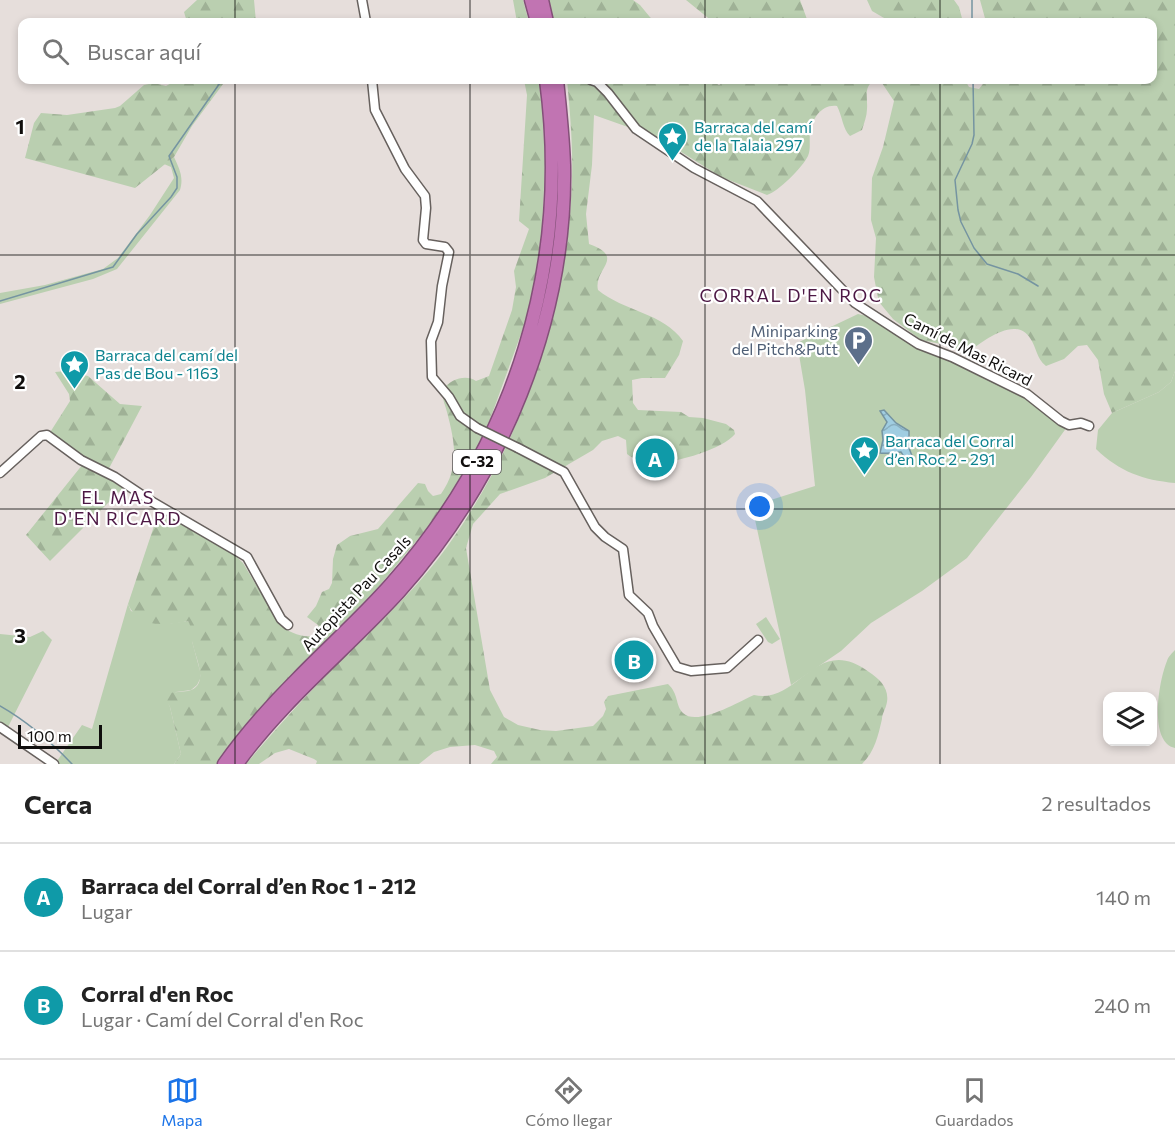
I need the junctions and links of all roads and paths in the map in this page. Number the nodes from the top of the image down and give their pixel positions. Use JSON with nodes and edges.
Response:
{"nodes":[{"id":1,"x":362,"y":0,"type":"edge"},
{"id":2,"x":531,"y":0,"type":"edge"},
{"id":3,"x":542,"y":0,"type":"edge"},
{"id":4,"x":365,"y":18,"type":"edge"},
{"id":5,"x":536,"y":18,"type":"edge"},
{"id":6,"x":546,"y":18,"type":"edge"},
{"id":7,"x":372,"y":84,"type":"edge"},
{"id":8,"x":546,"y":84,"type":"edge"},
{"id":9,"x":557,"y":84,"type":"edge"},
{"id":10,"x":599,"y":84,"type":"edge"},
{"id":11,"x":1089,"y":426,"type":"dead end"},
{"id":12,"x":0,"y":473,"type":"edge"},
{"id":13,"x":288,"y":625,"type":"dead end"},
{"id":14,"x":758,"y":640,"type":"dead end"},
{"id":15,"x":0,"y":727,"type":"edge"},
{"id":16,"x":54,"y":764,"type":"edge"},
{"id":17,"x":224,"y":764,"type":"edge"},
{"id":18,"x":237,"y":764,"type":"edge"}],
"edges":[{"from":1,"to":4,"type":"street"},
{"from":2,"to":5,"type":"highway"},
{"from":3,"to":6,"type":"highway"},
{"from":7,"to":14,"type":"street","bridge":true},
{"from":8,"to":17,"type":"highway","name":"Autopista Pau Casals","number":"C-32"},
{"from":9,"to":18,"type":"highway","name":"Autopista Pau Casals","number":"C-32"},
{"from":10,"to":11,"type":"street","name":"Camí de Mas Ricard"},
{"from":12,"to":13,"type":"street"},
{"from":15,"to":16,"type":"street"}]}
